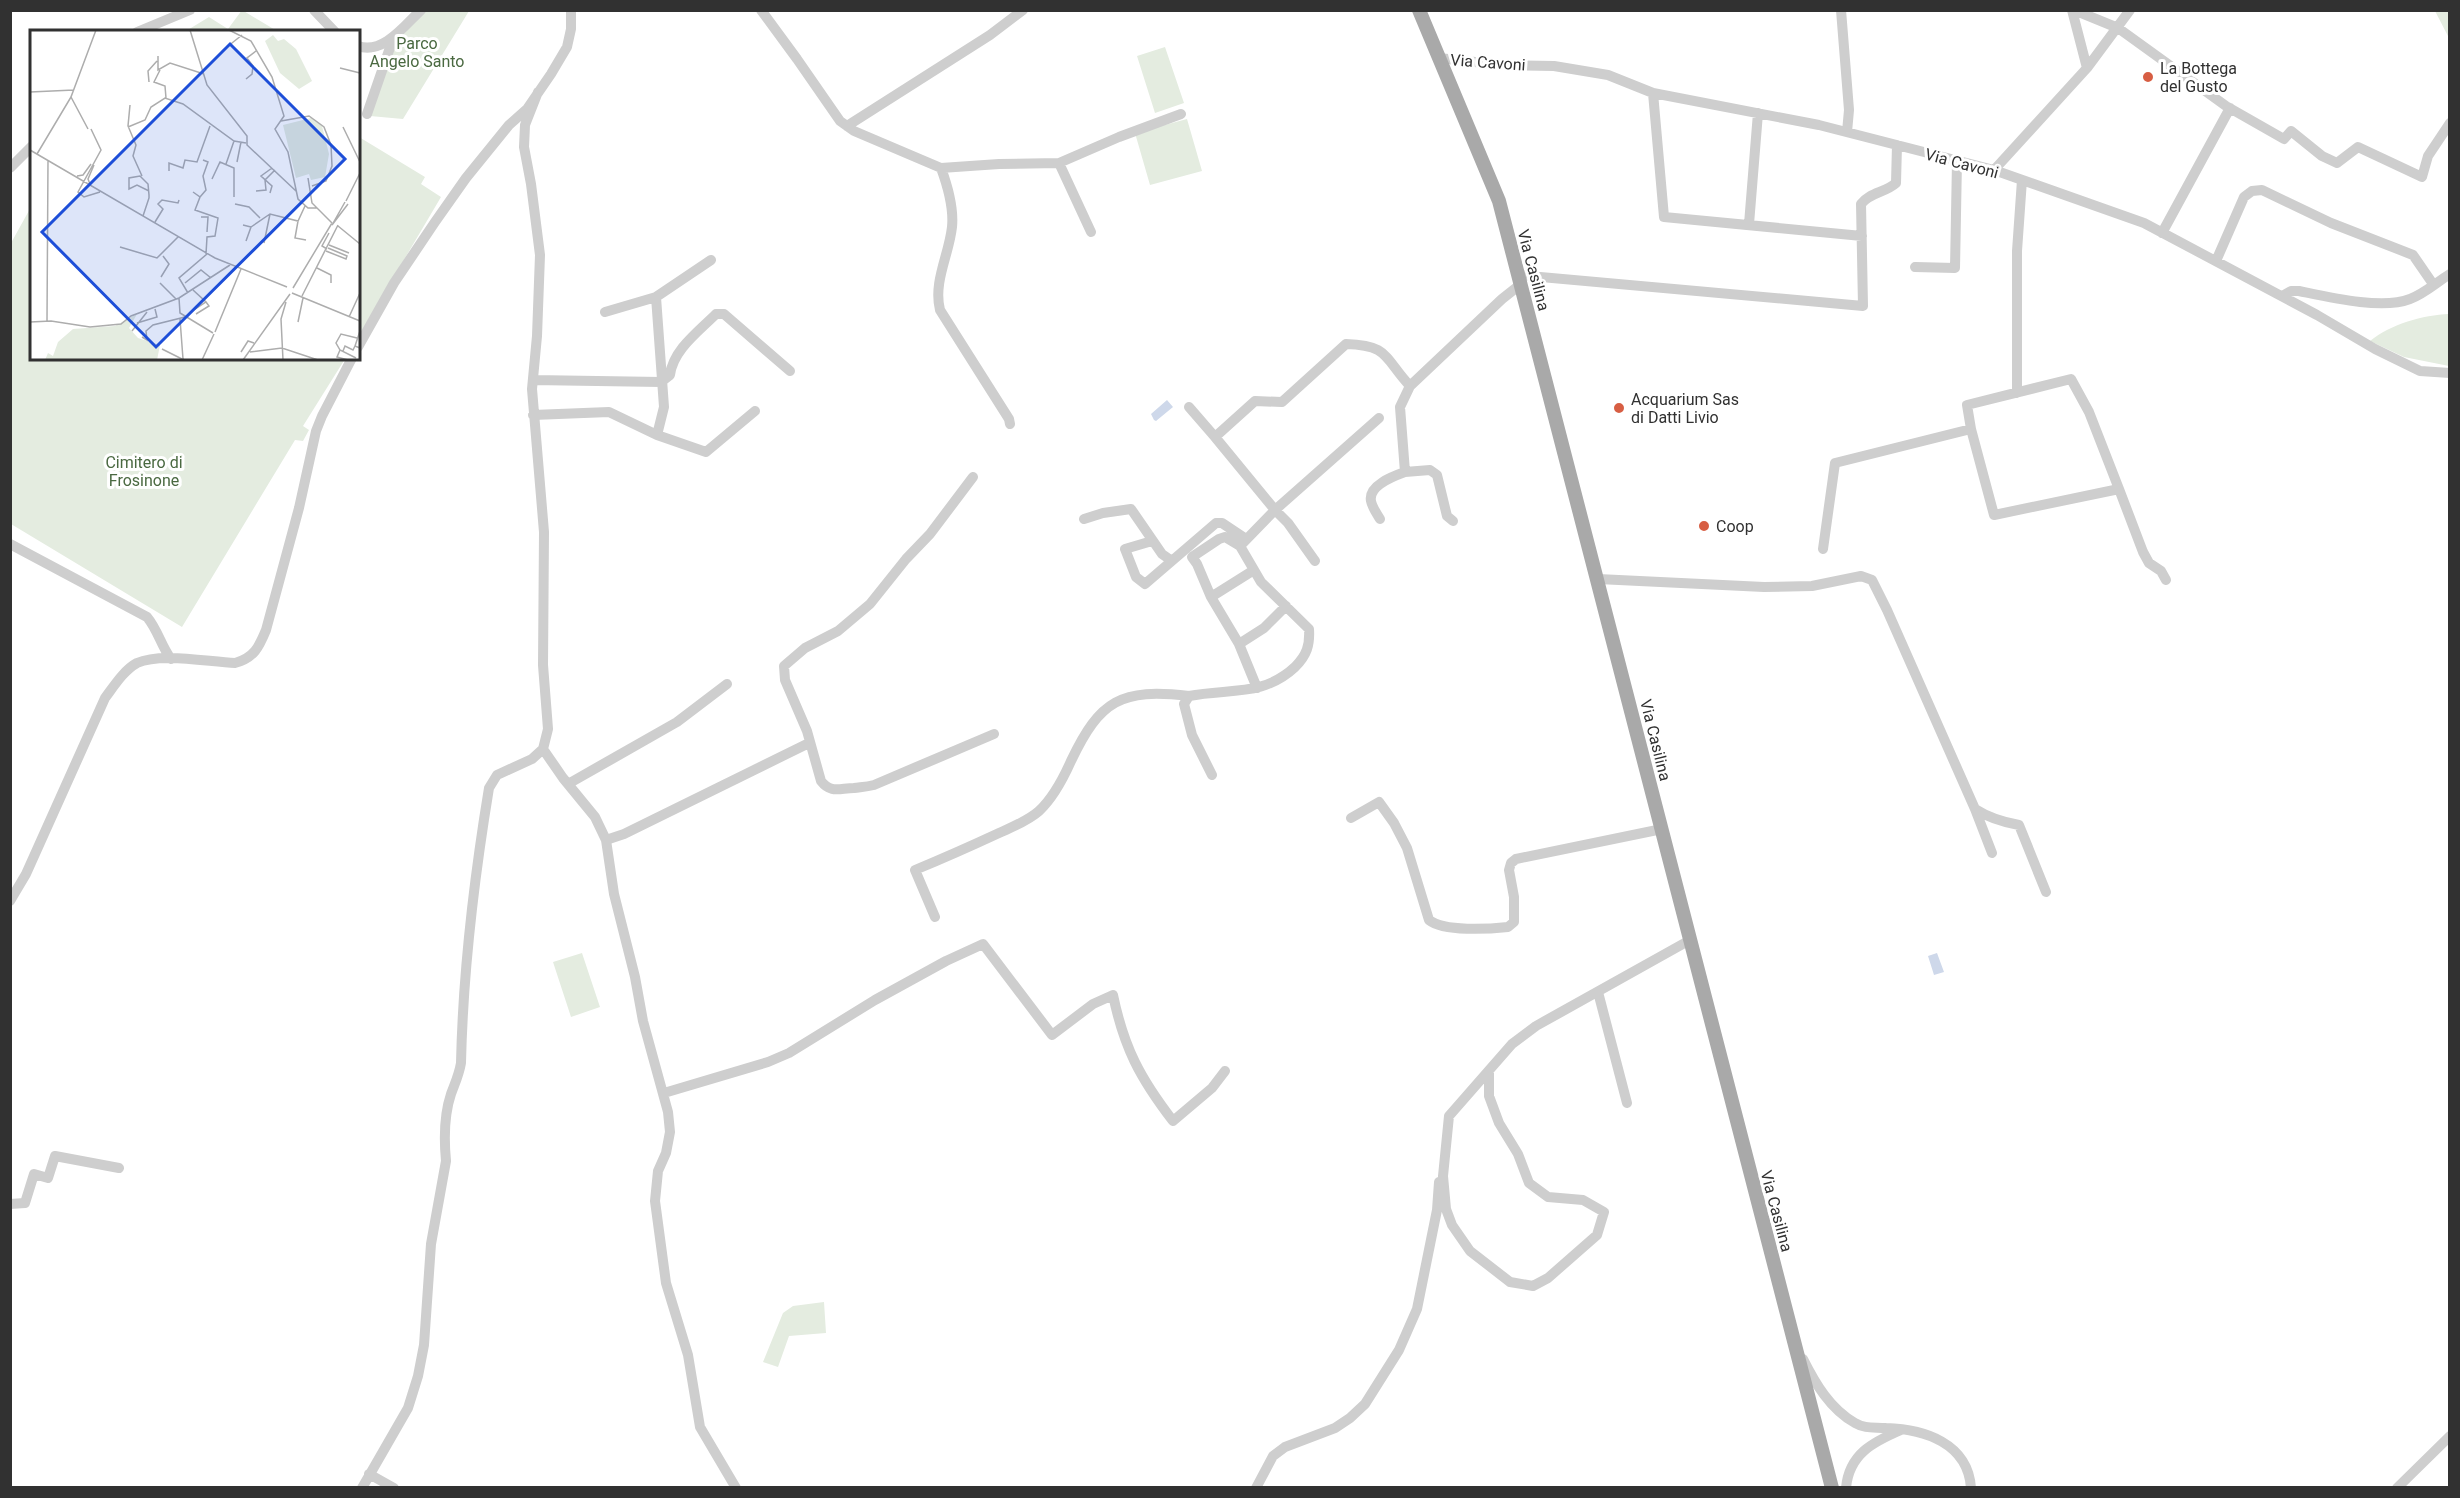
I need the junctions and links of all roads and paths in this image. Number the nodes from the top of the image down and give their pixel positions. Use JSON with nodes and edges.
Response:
{"nodes":[{"id":1,"x":190,"y":10,"type":"edge"},
{"id":2,"x":314,"y":10,"type":"edge"},
{"id":3,"x":420,"y":10,"type":"edge"},
{"id":4,"x":571,"y":10,"type":"edge"},
{"id":5,"x":761,"y":10,"type":"edge"},
{"id":6,"x":1023,"y":10,"type":"edge"},
{"id":7,"x":1419,"y":10,"type":"edge"},
{"id":8,"x":1841,"y":10,"type":"edge"},
{"id":9,"x":2073,"y":10,"type":"edge"},
{"id":10,"x":2130,"y":10,"type":"edge"},
{"id":11,"x":2118,"y":28,"type":"junction"},
{"id":12,"x":142,"y":30,"type":"edge"},
{"id":13,"x":333,"y":30,"type":"edge"},
{"id":14,"x":394,"y":36,"type":"junction"},
{"id":15,"x":360,"y":47,"type":"edge"},
{"id":16,"x":1439,"y":58,"type":"junction"},
{"id":17,"x":2087,"y":68,"type":"junction"},
{"id":18,"x":538,"y":92,"type":"junction"},
{"id":19,"x":1653,"y":93,"type":"junction"},
{"id":20,"x":2230,"y":108,"type":"junction"},
{"id":21,"x":1758,"y":113,"type":"junction"},
{"id":22,"x":367,"y":114,"type":"dead end"},
{"id":23,"x":1181,"y":114,"type":"dead end"},
{"id":24,"x":2450,"y":123,"type":"edge"},
{"id":25,"x":847,"y":126,"type":"junction"},
{"id":26,"x":1847,"y":132,"type":"junction"},
{"id":27,"x":1898,"y":145,"type":"junction"},
{"id":28,"x":30,"y":148,"type":"edge"},
{"id":29,"x":1957,"y":161,"type":"junction"},
{"id":30,"x":1059,"y":163,"type":"junction"},
{"id":31,"x":10,"y":168,"type":"edge"},
{"id":32,"x":941,"y":168,"type":"junction"},
{"id":33,"x":1994,"y":171,"type":"junction"},
{"id":34,"x":2022,"y":180,"type":"junction"},
{"id":35,"x":1749,"y":224,"type":"junction"},
{"id":36,"x":1091,"y":232,"type":"dead end"},
{"id":37,"x":2163,"y":233,"type":"junction"},
{"id":38,"x":1862,"y":236,"type":"junction"},
{"id":39,"x":711,"y":260,"type":"dead end"},
{"id":40,"x":2216,"y":261,"type":"junction"},
{"id":41,"x":1915,"y":267,"type":"dead end"},
{"id":42,"x":2450,"y":274,"type":"edge"},
{"id":43,"x":1520,"y":280,"type":"junction"},
{"id":44,"x":2433,"y":284,"type":"junction"},
{"id":45,"x":2282,"y":296,"type":"junction"},
{"id":46,"x":656,"y":297,"type":"junction"},
{"id":47,"x":604,"y":312,"type":"dead end"},
{"id":48,"x":360,"y":344,"type":"edge"},
{"id":49,"x":351,"y":360,"type":"edge"},
{"id":50,"x":790,"y":371,"type":"dead end"},
{"id":51,"x":2450,"y":373,"type":"edge"},
{"id":52,"x":533,"y":381,"type":"junction"},
{"id":53,"x":661,"y":382,"type":"junction"},
{"id":54,"x":1410,"y":386,"type":"junction"},
{"id":55,"x":2017,"y":393,"type":"junction"},
{"id":56,"x":1189,"y":407,"type":"dead end"},
{"id":57,"x":755,"y":411,"type":"dead end"},
{"id":58,"x":533,"y":415,"type":"junction"},
{"id":59,"x":1379,"y":418,"type":"dead end"},
{"id":60,"x":1010,"y":424,"type":"dead end"},
{"id":61,"x":1971,"y":429,"type":"junction"},
{"id":62,"x":657,"y":435,"type":"junction"},
{"id":63,"x":1215,"y":436,"type":"junction"},
{"id":64,"x":1405,"y":472,"type":"junction"},
{"id":65,"x":973,"y":477,"type":"dead end"},
{"id":66,"x":2119,"y":489,"type":"junction"},
{"id":67,"x":1275,"y":510,"type":"junction"},
{"id":68,"x":1084,"y":519,"type":"dead end"},
{"id":69,"x":1380,"y":519,"type":"dead end"},
{"id":70,"x":1452,"y":521,"type":"dead end"},
{"id":71,"x":1152,"y":540,"type":"junction"},
{"id":72,"x":1243,"y":543,"type":"junction"},
{"id":73,"x":10,"y":544,"type":"edge"},
{"id":74,"x":1823,"y":549,"type":"dead end"},
{"id":75,"x":1172,"y":561,"type":"junction"},
{"id":76,"x":1315,"y":561,"type":"dead end"},
{"id":77,"x":1254,"y":570,"type":"junction"},
{"id":78,"x":1598,"y":579,"type":"junction"},
{"id":79,"x":2166,"y":580,"type":"dead end"},
{"id":80,"x":1211,"y":597,"type":"junction"},
{"id":81,"x":1286,"y":606,"type":"junction"},
{"id":82,"x":159,"y":640,"type":"junction"},
{"id":83,"x":1239,"y":644,"type":"junction"},
{"id":84,"x":171,"y":659,"type":"junction"},
{"id":85,"x":141,"y":662,"type":"junction"},
{"id":86,"x":727,"y":684,"type":"dead end"},
{"id":87,"x":1257,"y":688,"type":"junction"},
{"id":88,"x":1189,"y":696,"type":"junction"},
{"id":89,"x":994,"y":734,"type":"dead end"},
{"id":90,"x":809,"y":742,"type":"junction"},
{"id":91,"x":543,"y":748,"type":"junction"},
{"id":92,"x":1212,"y":775,"type":"dead end"},
{"id":93,"x":567,"y":784,"type":"junction"},
{"id":94,"x":1975,"y":809,"type":"junction"},
{"id":95,"x":1351,"y":818,"type":"dead end"},
{"id":96,"x":1662,"y":829,"type":"junction"},
{"id":97,"x":606,"y":840,"type":"junction"},
{"id":98,"x":1992,"y":853,"type":"dead end"},
{"id":99,"x":2046,"y":892,"type":"dead end"},
{"id":100,"x":10,"y":901,"type":"edge"},
{"id":101,"x":935,"y":917,"type":"dead end"},
{"id":102,"x":1690,"y":940,"type":"junction"},
{"id":103,"x":1598,"y":992,"type":"junction"},
{"id":104,"x":1225,"y":1071,"type":"dead end"},
{"id":105,"x":1490,"y":1071,"type":"junction"},
{"id":106,"x":664,"y":1093,"type":"junction"},
{"id":107,"x":1627,"y":1103,"type":"dead end"},
{"id":108,"x":1444,"y":1167,"type":"junction"},
{"id":109,"x":119,"y":1168,"type":"dead end"},
{"id":110,"x":10,"y":1204,"type":"edge"},
{"id":111,"x":1796,"y":1346,"type":"junction"},
{"id":112,"x":1904,"y":1429,"type":"junction"},
{"id":113,"x":2450,"y":1436,"type":"edge"},
{"id":114,"x":1826,"y":1462,"type":"junction"},
{"id":115,"x":369,"y":1474,"type":"junction"},
{"id":116,"x":362,"y":1488,"type":"edge"},
{"id":117,"x":394,"y":1488,"type":"edge"},
{"id":118,"x":736,"y":1488,"type":"edge"},
{"id":119,"x":1256,"y":1488,"type":"edge"},
{"id":120,"x":1827,"y":1488,"type":"edge"},
{"id":121,"x":1832,"y":1488,"type":"edge"},
{"id":122,"x":1846,"y":1488,"type":"edge"},
{"id":123,"x":1971,"y":1488,"type":"edge"},
{"id":124,"x":2397,"y":1488,"type":"edge"}],
"edges":[{"from":1,"to":12,"type":"street"},
{"from":2,"to":13,"type":"street"},
{"from":3,"to":14,"type":"street"},
{"from":4,"to":18,"type":"street"},
{"from":5,"to":25,"type":"street"},
{"from":6,"to":25,"type":"street"},
{"from":7,"to":16,"type":"main road","name":"Via Casilina"},
{"from":8,"to":26,"type":"street"},
{"from":9,"to":11,"type":"street"},
{"from":9,"to":17,"type":"street"},
{"from":10,"to":11,"type":"street"},
{"from":11,"to":17,"type":"street"},
{"from":11,"to":20,"type":"street"},
{"from":14,"to":15,"type":"street"},
{"from":14,"to":22,"type":"street"},
{"from":16,"to":19,"type":"street","name":"Via Cavoni"},
{"from":16,"to":43,"type":"main road","name":"Via Casilina"},
{"from":17,"to":33,"type":"street"},
{"from":18,"to":48,"type":"street"},
{"from":18,"to":52,"type":"street"},
{"from":19,"to":21,"type":"street","name":"Via Cavoni"},
{"from":19,"to":35,"type":"street"},
{"from":20,"to":24,"type":"street"},
{"from":20,"to":37,"type":"street"},
{"from":21,"to":26,"type":"street","name":"Via Cavoni"},
{"from":21,"to":35,"type":"street"},
{"from":23,"to":30,"type":"street"},
{"from":25,"to":32,"type":"street"},
{"from":26,"to":27,"type":"street","name":"Via Cavoni"},
{"from":27,"to":29,"type":"street","name":"Via Cavoni"},
{"from":27,"to":38,"type":"street"},
{"from":28,"to":31,"type":"street"},
{"from":29,"to":33,"type":"street","name":"Via Cavoni"},
{"from":29,"to":41,"type":"street"},
{"from":30,"to":32,"type":"street"},
{"from":30,"to":36,"type":"street"},
{"from":32,"to":60,"type":"street"},
{"from":33,"to":34,"type":"street","name":"Via Cavoni"},
{"from":34,"to":37,"type":"street","name":"Via Cavoni"},
{"from":34,"to":55,"type":"street"},
{"from":35,"to":38,"type":"street"},
{"from":37,"to":40,"type":"street","name":"Via Cavoni"},
{"from":38,"to":43,"type":"street"},
{"from":39,"to":46,"type":"street"},
{"from":40,"to":44,"type":"street"},
{"from":40,"to":45,"type":"street","name":"Via Cavoni"},
{"from":42,"to":44,"type":"street"},
{"from":43,"to":54,"type":"street"},
{"from":43,"to":78,"type":"main road","name":"Via Casilina"},
{"from":44,"to":45,"type":"street"},
{"from":45,"to":51,"type":"street","name":"Via Cavoni"},
{"from":46,"to":47,"type":"street"},
{"from":46,"to":53,"type":"street"},
{"from":49,"to":84,"type":"street"},
{"from":50,"to":53,"type":"street"},
{"from":52,"to":53,"type":"street"},
{"from":52,"to":58,"type":"street"},
{"from":53,"to":62,"type":"street"},
{"from":54,"to":63,"type":"street"},
{"from":54,"to":64,"type":"street"},
{"from":55,"to":61,"type":"street"},
{"from":55,"to":66,"type":"street"},
{"from":56,"to":63,"type":"street"},
{"from":57,"to":62,"type":"street"},
{"from":58,"to":62,"type":"street"},
{"from":58,"to":91,"type":"street"},
{"from":59,"to":67,"type":"street"},
{"from":61,"to":66,"type":"street"},
{"from":61,"to":74,"type":"street"},
{"from":63,"to":67,"type":"street"},
{"from":64,"to":69,"type":"street"},
{"from":64,"to":70,"type":"street"},
{"from":65,"to":90,"type":"street"},
{"from":66,"to":79,"type":"street"},
{"from":67,"to":72,"type":"street"},
{"from":67,"to":76,"type":"street"},
{"from":68,"to":71,"type":"street"},
{"from":71,"to":75,"type":"street"},
{"from":71,"to":75,"type":"street"},
{"from":72,"to":75,"type":"street"},
{"from":72,"to":77,"type":"street"},
{"from":72,"to":80,"type":"street"},
{"from":73,"to":82,"type":"street"},
{"from":77,"to":80,"type":"street"},
{"from":77,"to":81,"type":"street"},
{"from":78,"to":94,"type":"street"},
{"from":78,"to":96,"type":"main road","name":"Via Casilina"},
{"from":80,"to":83,"type":"street"},
{"from":81,"to":83,"type":"street"},
{"from":81,"to":87,"type":"street"},
{"from":82,"to":84,"type":"street"},
{"from":82,"to":85,"type":"street"},
{"from":83,"to":87,"type":"street"},
{"from":84,"to":85,"type":"street"},
{"from":85,"to":100,"type":"street"},
{"from":86,"to":93,"type":"street"},
{"from":87,"to":88,"type":"street"},
{"from":88,"to":92,"type":"street"},
{"from":88,"to":101,"type":"street"},
{"from":89,"to":90,"type":"street"},
{"from":90,"to":97,"type":"street"},
{"from":91,"to":93,"type":"street"},
{"from":91,"to":115,"type":"street"},
{"from":93,"to":97,"type":"street"},
{"from":94,"to":98,"type":"street"},
{"from":94,"to":99,"type":"street"},
{"from":95,"to":96,"type":"street"},
{"from":96,"to":102,"type":"main road","name":"Via Casilina"},
{"from":97,"to":106,"type":"street"},
{"from":102,"to":103,"type":"street"},
{"from":102,"to":111,"type":"main road","name":"Via Casilina"},
{"from":103,"to":105,"type":"street"},
{"from":103,"to":107,"type":"street"},
{"from":104,"to":106,"type":"street"},
{"from":105,"to":108,"type":"street"},
{"from":105,"to":108,"type":"street"},
{"from":106,"to":118,"type":"street"},
{"from":108,"to":119,"type":"street"},
{"from":109,"to":110,"type":"street"},
{"from":111,"to":112,"type":"street"},
{"from":111,"to":114,"type":"main road","name":"Via Casilina"},
{"from":112,"to":122,"type":"street"},
{"from":112,"to":123,"type":"street"},
{"from":113,"to":124,"type":"street"},
{"from":114,"to":120,"type":"street"},
{"from":114,"to":121,"type":"main road","name":"Via Casilina"},
{"from":115,"to":116,"type":"street"},
{"from":115,"to":117,"type":"street"}]}
